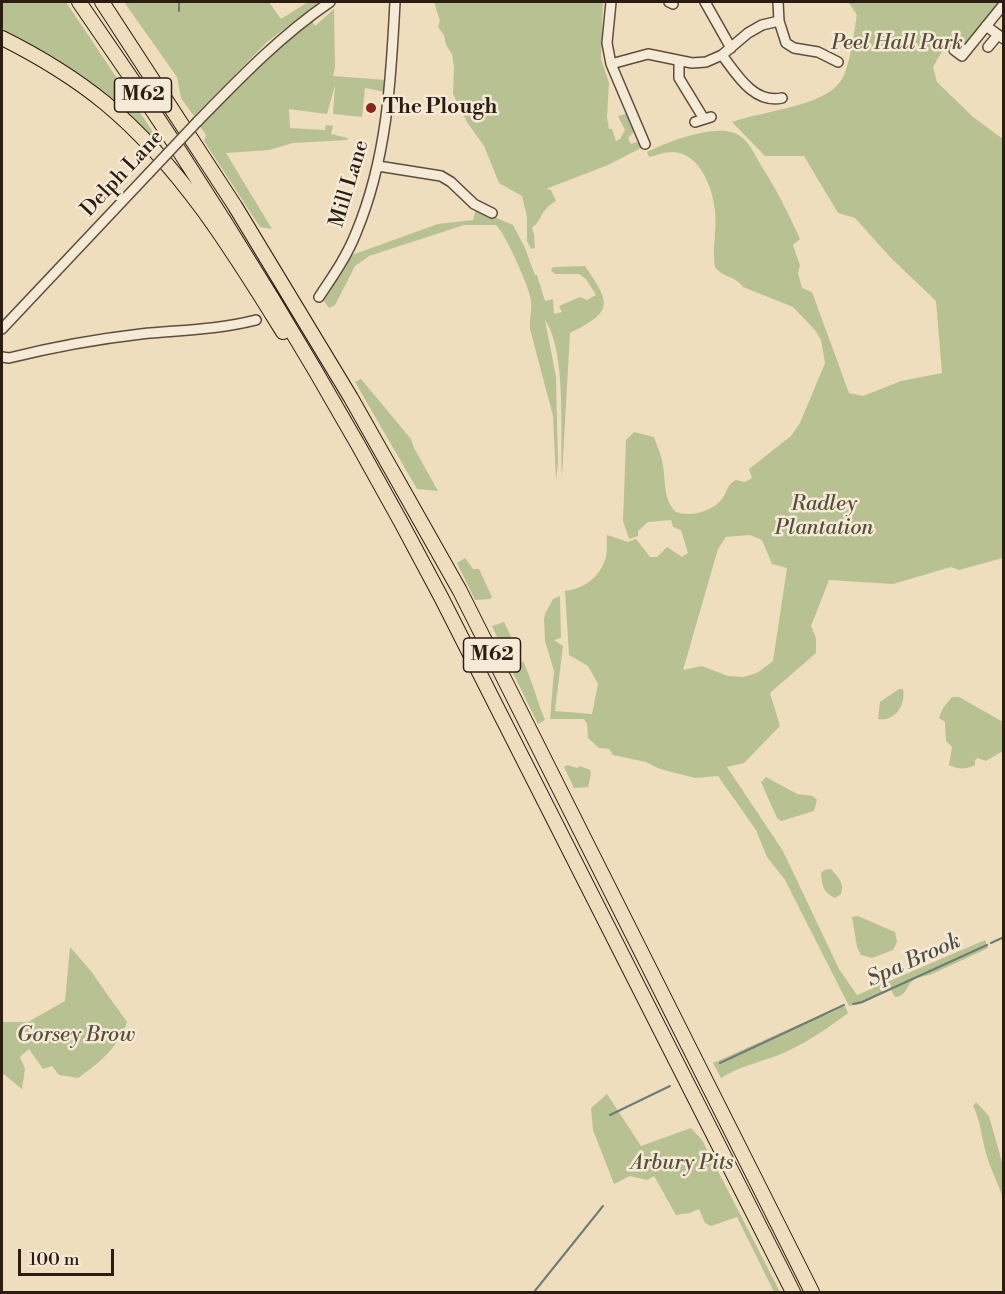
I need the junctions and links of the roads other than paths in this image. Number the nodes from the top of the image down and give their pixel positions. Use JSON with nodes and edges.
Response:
{"nodes":[{"id":1,"x":79,"y":2,"type":"edge"},
{"id":2,"x":100,"y":2,"type":"edge"},
{"id":3,"x":330,"y":2,"type":"edge"},
{"id":4,"x":395,"y":2,"type":"edge"},
{"id":5,"x":611,"y":2,"type":"edge"},
{"id":6,"x":705,"y":2,"type":"edge"},
{"id":7,"x":778,"y":2,"type":"edge"},
{"id":8,"x":1004,"y":4,"type":"edge"},
{"id":9,"x":779,"y":21,"type":"junction"},
{"id":10,"x":986,"y":26,"type":"junction"},
{"id":11,"x":1001,"y":37,"type":"edge"},
{"id":12,"x":2,"y":38,"type":"edge"},
{"id":13,"x":988,"y":47,"type":"dead end"},
{"id":14,"x":731,"y":48,"type":"junction"},
{"id":15,"x":954,"y":50,"type":"dead end"},
{"id":16,"x":722,"y":55,"type":"junction"},
{"id":17,"x":679,"y":61,"type":"junction"},
{"id":18,"x":838,"y":62,"type":"dead end"},
{"id":19,"x":610,"y":64,"type":"junction"},
{"id":20,"x":782,"y":98,"type":"dead end"},
{"id":21,"x":703,"y":119,"type":"dead end"},
{"id":22,"x":640,"y":141,"type":"dead end"},
{"id":23,"x":378,"y":166,"type":"junction"},
{"id":24,"x":492,"y":213,"type":"dead end"},
{"id":25,"x":320,"y":297,"type":"dead end"},
{"id":26,"x":256,"y":320,"type":"dead end"},
{"id":27,"x":2,"y":329,"type":"edge"},
{"id":28,"x":2,"y":357,"type":"edge"},
{"id":29,"x":441,"y":597,"type":"junction"},
{"id":30,"x":792,"y":1291,"type":"edge"},
{"id":31,"x":812,"y":1293,"type":"edge"}],
"edges":[{"from":1,"to":29,"type":"highway","number":"M62"},
{"from":2,"to":31,"type":"highway","number":"M62"},
{"from":3,"to":27,"type":"street","name":"Delph Lane","bridge":true},
{"from":4,"to":23,"type":"street","name":"Mill Lane"},
{"from":5,"to":19,"type":"street"},
{"from":6,"to":14,"type":"street"},
{"from":7,"to":9,"type":"street"},
{"from":8,"to":10,"type":"street"},
{"from":9,"to":14,"type":"street"},
{"from":9,"to":18,"type":"street"},
{"from":10,"to":11,"type":"street"},
{"from":10,"to":15,"type":"street"},
{"from":11,"to":13,"type":"street"},
{"from":12,"to":29,"type":"highway"},
{"from":14,"to":16,"type":"street"},
{"from":16,"to":17,"type":"street"},
{"from":16,"to":20,"type":"street"},
{"from":17,"to":19,"type":"street"},
{"from":17,"to":21,"type":"street"},
{"from":19,"to":22,"type":"street"},
{"from":23,"to":24,"type":"street"},
{"from":23,"to":25,"type":"street","name":"Mill Lane"},
{"from":26,"to":28,"type":"street"},
{"from":29,"to":30,"type":"highway","number":"M62"}]}
